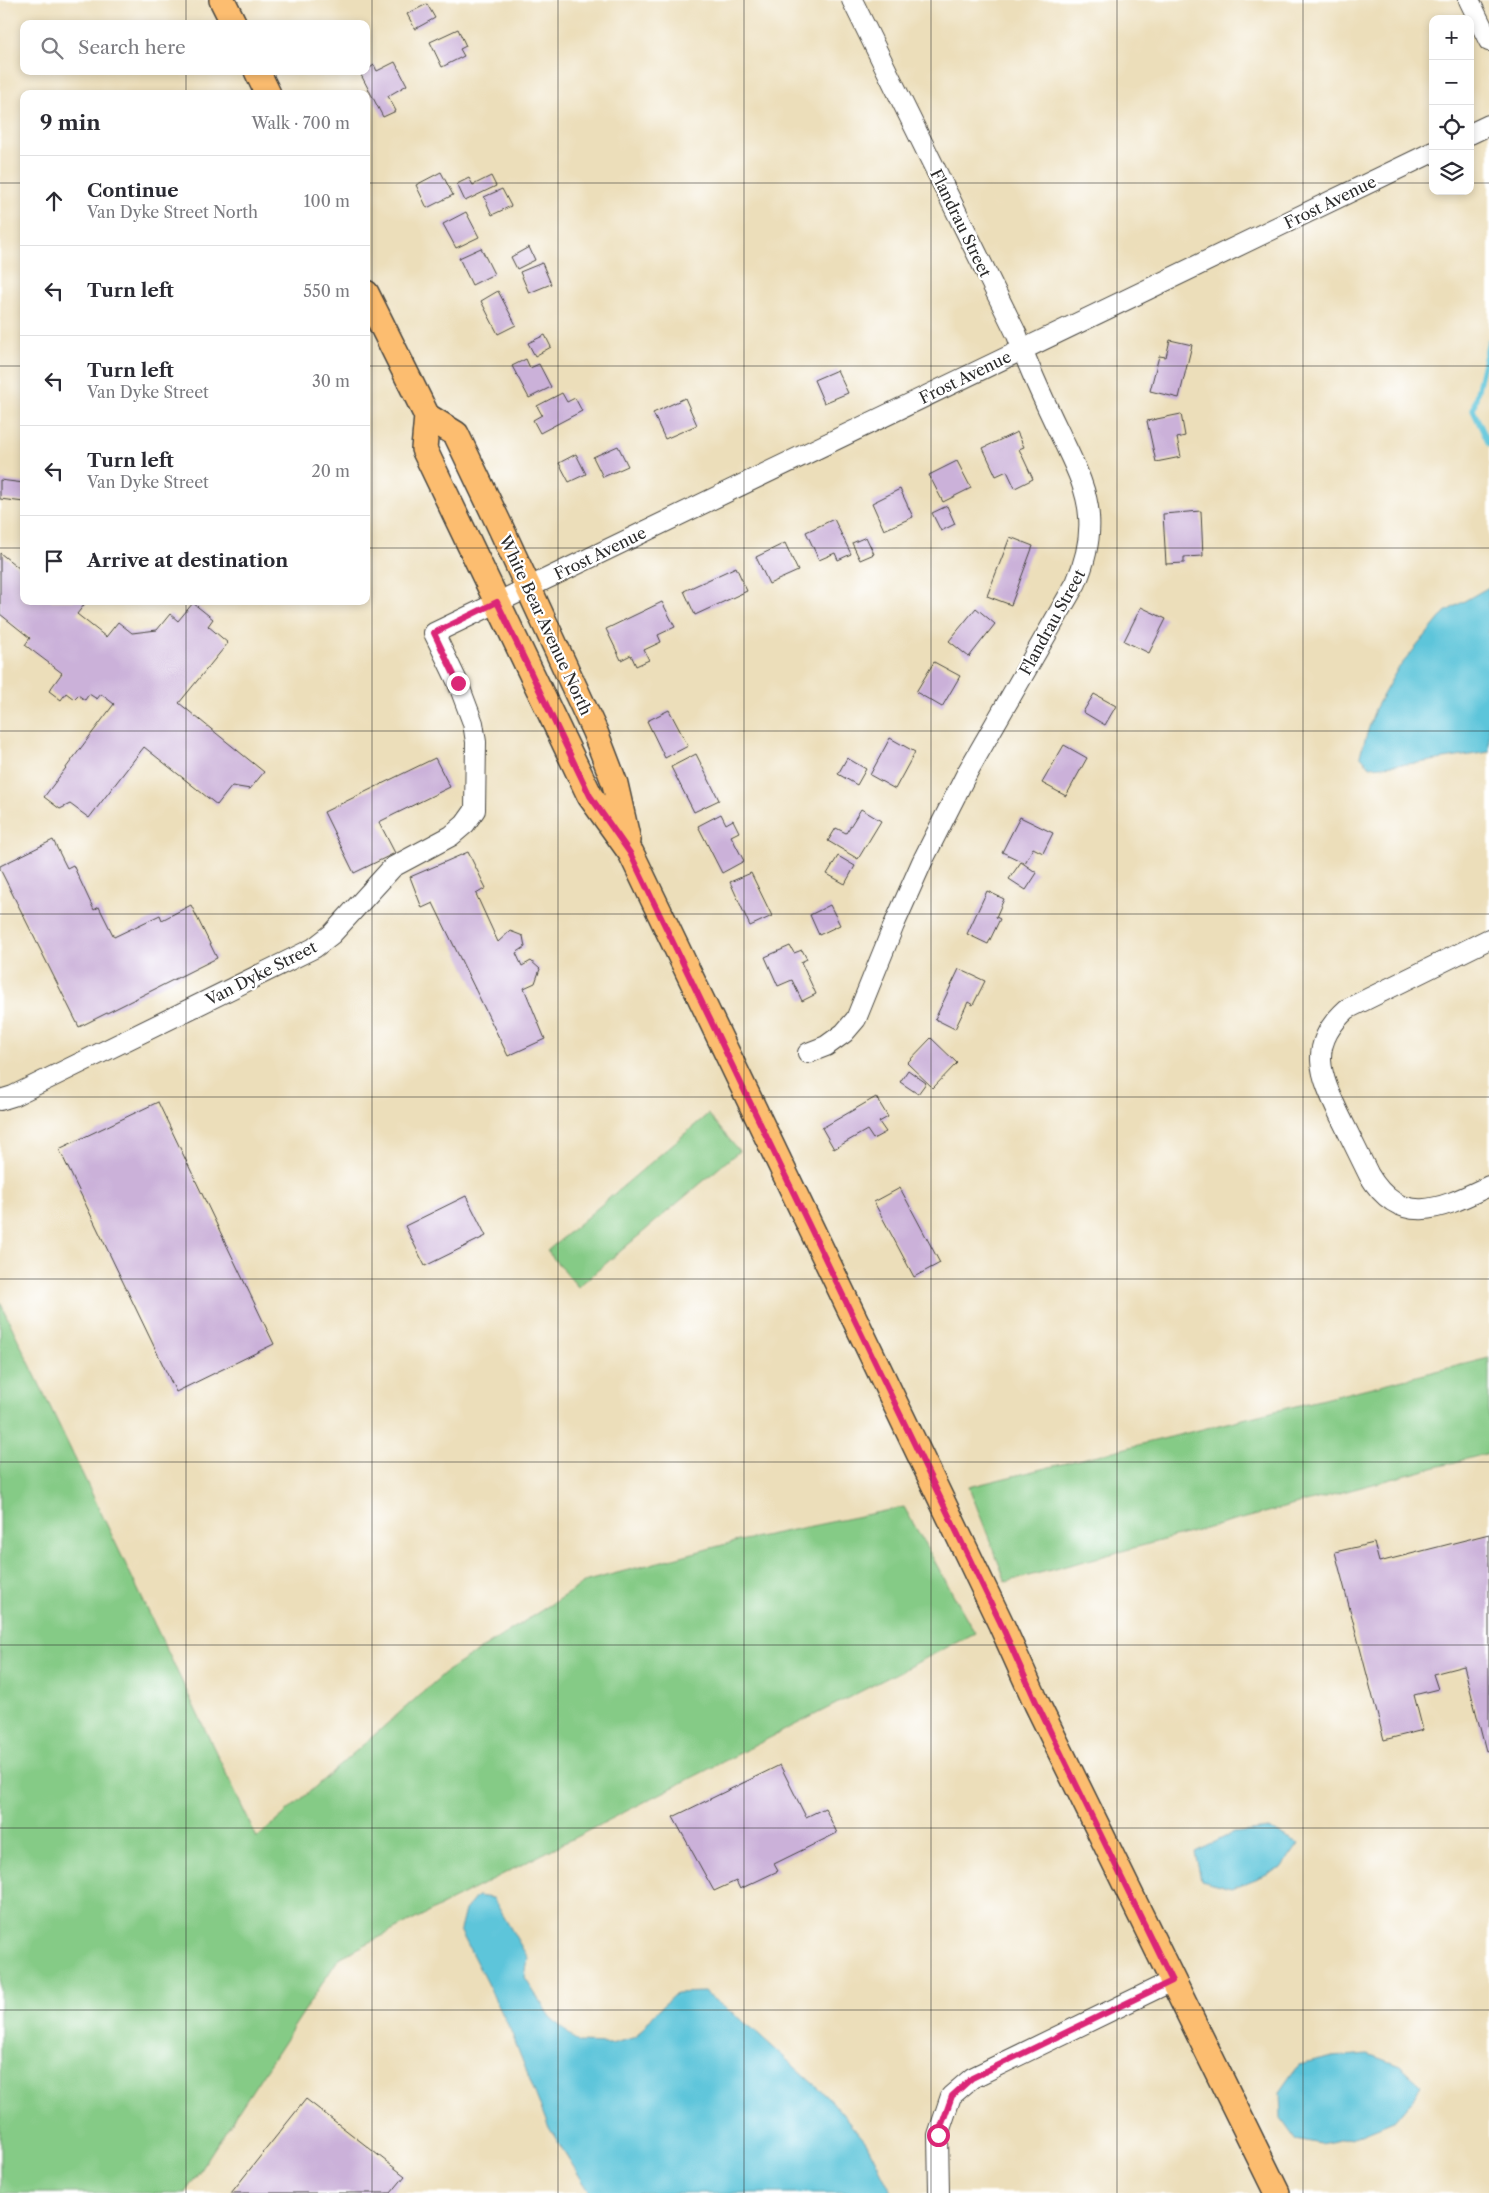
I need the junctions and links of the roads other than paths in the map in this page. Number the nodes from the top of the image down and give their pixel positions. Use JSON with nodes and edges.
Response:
{"nodes":[{"id":1,"x":222,"y":0,"type":"edge"},
{"id":2,"x":852,"y":0,"type":"edge"},
{"id":3,"x":1469,"y":0,"type":"edge"},
{"id":4,"x":232,"y":20,"type":"edge"},
{"id":5,"x":1489,"y":41,"type":"edge"},
{"id":6,"x":259,"y":75,"type":"edge"},
{"id":7,"x":266,"y":90,"type":"edge"},
{"id":8,"x":1489,"y":126,"type":"edge"},
{"id":9,"x":1474,"y":132,"type":"edge"},
{"id":10,"x":1429,"y":154,"type":"edge"},
{"id":11,"x":370,"y":301,"type":"edge"},
{"id":12,"x":1022,"y":349,"type":"junction"},
{"id":13,"x":427,"y":416,"type":"junction"},
{"id":14,"x":529,"y":588,"type":"junction"},
{"id":15,"x":497,"y":602,"type":"junction"},
{"id":16,"x":630,"y":853,"type":"junction"},
{"id":17,"x":1489,"y":940,"type":"edge"},
{"id":18,"x":808,"y":1053,"type":"dead end"},
{"id":19,"x":0,"y":1100,"type":"edge"},
{"id":20,"x":1489,"y":1186,"type":"edge"},
{"id":21,"x":1172,"y":1981,"type":"junction"},
{"id":22,"x":939,"y":2193,"type":"edge"},
{"id":23,"x":1277,"y":2193,"type":"edge"}],
"edges":[{"from":1,"to":4,"type":"main road"},
{"from":2,"to":12,"type":"street","name":"Flandrau Street"},
{"from":3,"to":5,"type":"street"},
{"from":6,"to":7,"type":"main road"},
{"from":8,"to":9,"type":"street"},
{"from":10,"to":12,"type":"street","name":"Frost Avenue"},
{"from":11,"to":13,"type":"main road"},
{"from":12,"to":14,"type":"street","name":"Frost Avenue"},
{"from":12,"to":18,"type":"street","name":"Flandrau Street"},
{"from":13,"to":14,"type":"main road","name":"White Bear Avenue North"},
{"from":13,"to":15,"type":"main road","name":"White Bear Avenue North"},
{"from":14,"to":15,"type":"street","name":"Frost Avenue"},
{"from":14,"to":16,"type":"main road","name":"White Bear Avenue North"},
{"from":15,"to":16,"type":"main road","name":"White Bear Avenue North"},
{"from":15,"to":19,"type":"street","name":"Van Dyke Street"},
{"from":16,"to":21,"type":"main road","name":"White Bear Avenue North"},
{"from":17,"to":20,"type":"street"},
{"from":21,"to":22,"type":"street"},
{"from":21,"to":23,"type":"main road","name":"White Bear Avenue North"}]}
